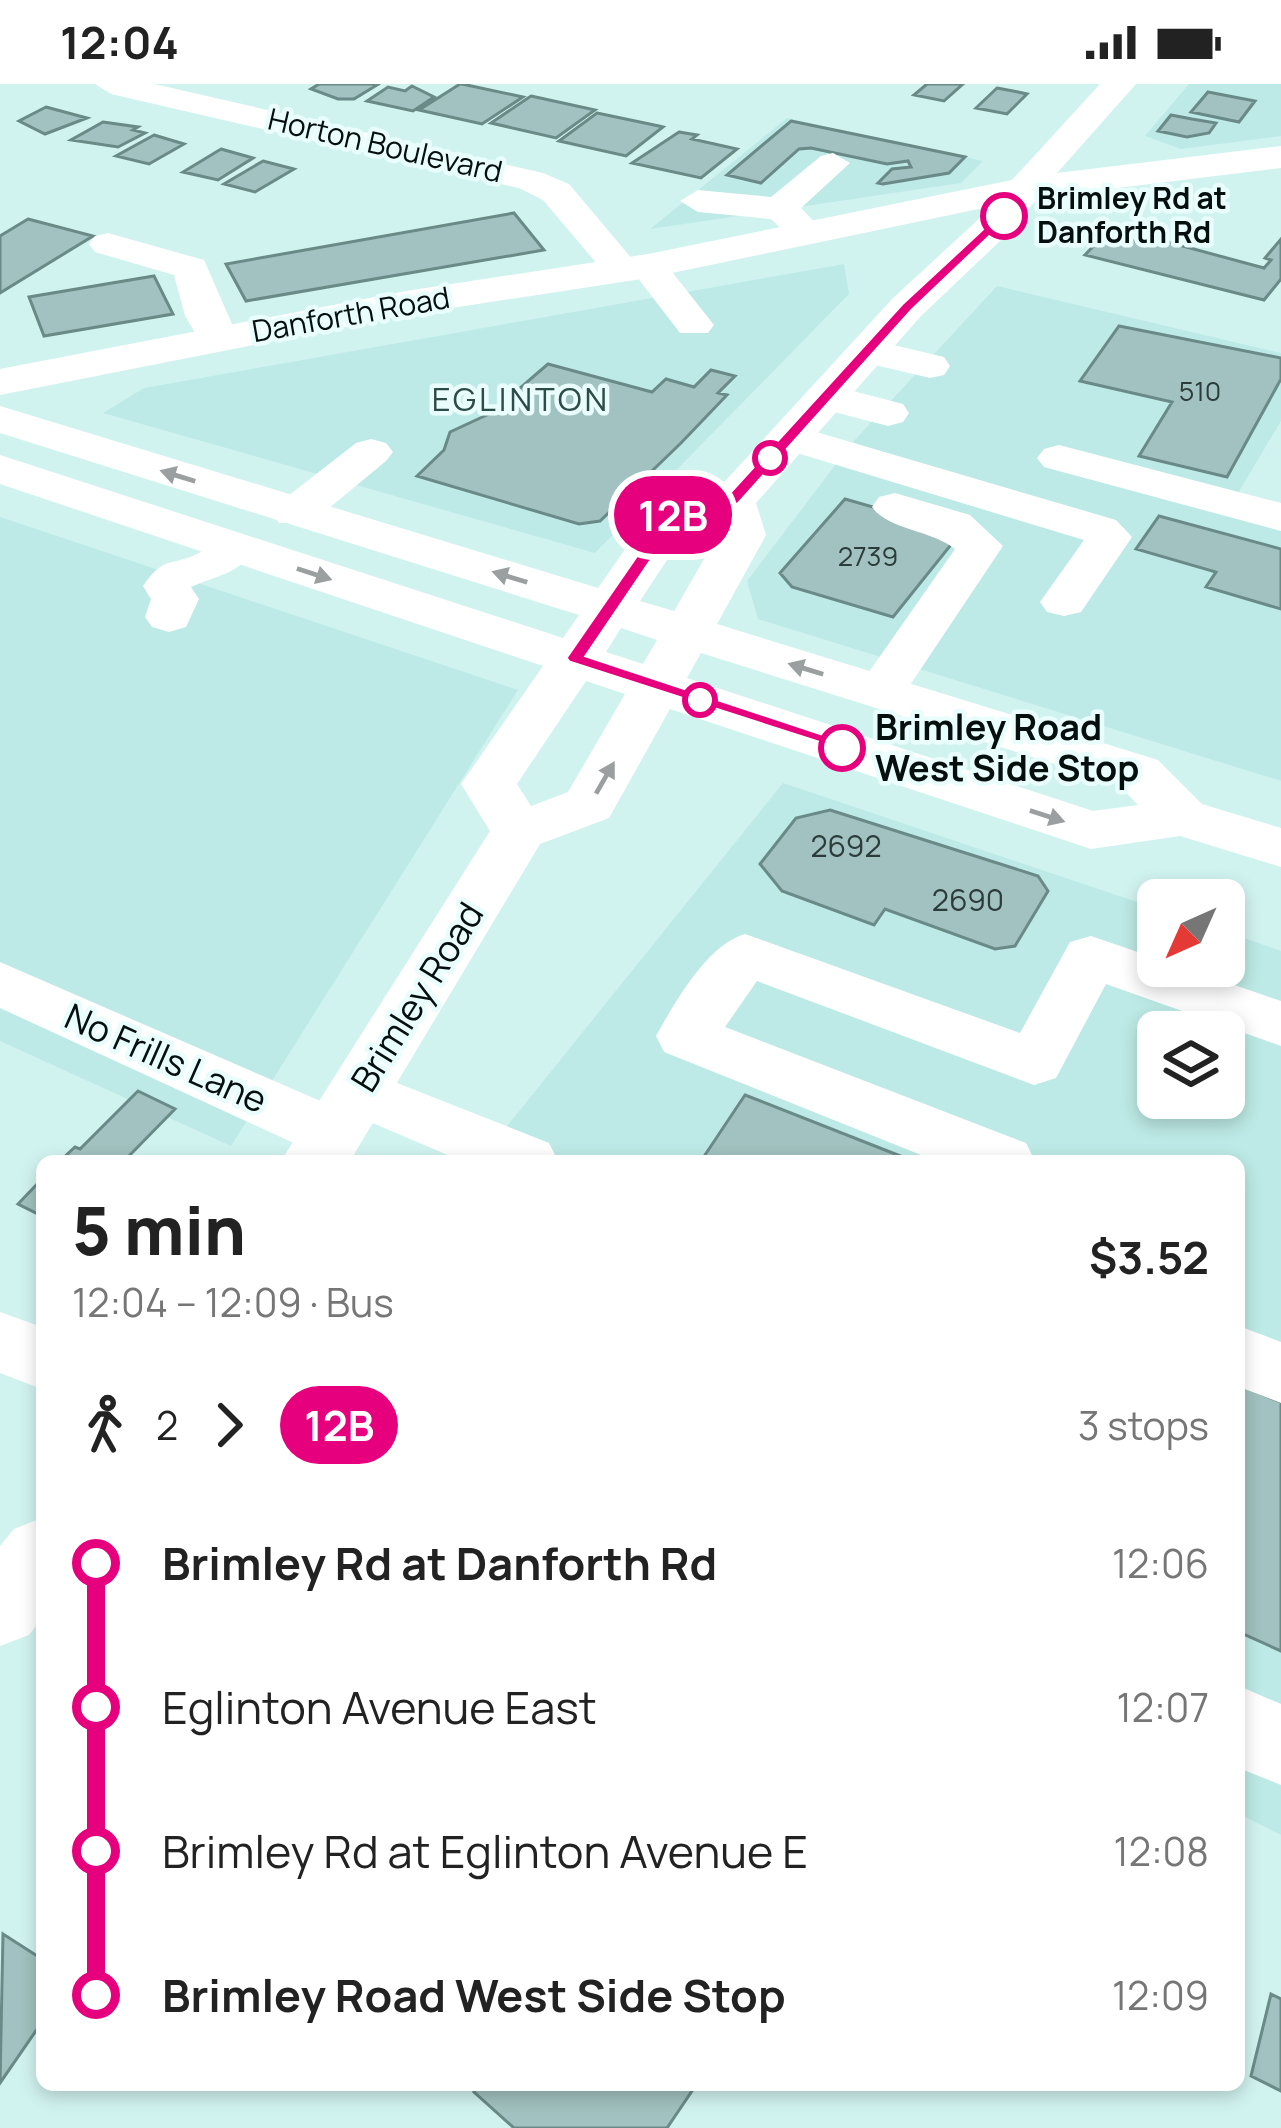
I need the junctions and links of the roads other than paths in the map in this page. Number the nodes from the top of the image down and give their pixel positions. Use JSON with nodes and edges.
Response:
{"nodes":[{"id":1,"x":111,"y":84,"type":"edge"},
{"id":2,"x":1114,"y":89,"type":"edge"},
{"id":3,"x":1281,"y":157,"type":"edge"},
{"id":4,"x":833,"y":163,"type":"dead end"},
{"id":5,"x":1213,"y":167,"type":"junction"},
{"id":6,"x":698,"y":200,"type":"dead end"},
{"id":7,"x":1014,"y":203,"type":"junction"},
{"id":8,"x":803,"y":228,"type":"junction"},
{"id":9,"x":108,"y":244,"type":"dead end"},
{"id":10,"x":635,"y":268,"type":"junction"},
{"id":11,"x":896,"y":278,"type":"junction"},
{"id":12,"x":694,"y":325,"type":"dead end"},
{"id":13,"x":219,"y":340,"type":"junction"},
{"id":14,"x":868,"y":350,"type":"junction"},
{"id":15,"x":123,"y":358,"type":"junction"},
{"id":16,"x":930,"y":366,"type":"dead end"},
{"id":17,"x":0,"y":382,"type":"edge"},
{"id":18,"x":826,"y":397,"type":"junction"},
{"id":19,"x":888,"y":413,"type":"dead end"},
{"id":20,"x":0,"y":419,"type":"edge"},
{"id":21,"x":371,"y":452,"type":"dead end"},
{"id":22,"x":106,"y":454,"type":"junction"},
{"id":23,"x":1059,"y":458,"type":"dead end"},
{"id":24,"x":0,"y":469,"type":"edge"},
{"id":25,"x":760,"y":469,"type":"junction"},
{"id":26,"x":295,"y":513,"type":"junction"},
{"id":27,"x":1281,"y":517,"type":"edge"},
{"id":28,"x":1064,"y":602,"type":"dead end"},
{"id":29,"x":610,"y":608,"type":"junction"},
{"id":30,"x":688,"y":632,"type":"junction"},
{"id":31,"x":575,"y":658,"type":"junction"},
{"id":32,"x":657,"y":686,"type":"junction"},
{"id":33,"x":880,"y":692,"type":"junction"},
{"id":34,"x":1182,"y":817,"type":"junction"},
{"id":35,"x":519,"y":831,"type":"junction"},
{"id":36,"x":1279,"y":843,"type":"edge"},
{"id":37,"x":0,"y":983,"type":"edge"},
{"id":38,"x":1281,"y":1024,"type":"edge"},
{"id":39,"x":335,"y":1128,"type":"edge"},
{"id":40,"x":491,"y":1155,"type":"edge"},
{"id":41,"x":988,"y":1155,"type":"edge"},
{"id":42,"x":0,"y":1341,"type":"edge"},
{"id":43,"x":36,"y":1356,"type":"edge"},
{"id":44,"x":1245,"y":1358,"type":"edge"},
{"id":45,"x":1281,"y":1373,"type":"edge"},
{"id":46,"x":36,"y":1563,"type":"edge"},
{"id":47,"x":0,"y":1608,"type":"edge"},
{"id":48,"x":1245,"y":1729,"type":"edge"},
{"id":49,"x":1281,"y":1745,"type":"edge"}],
"edges":[{"from":1,"to":10,"type":"street","name":"Horton Boulevard"},
{"from":2,"to":5,"type":"main road"},
{"from":2,"to":7,"type":"main road"},
{"from":3,"to":5,"type":"main road","name":"Danforth Road"},
{"from":4,"to":8,"type":"street"},
{"from":5,"to":7,"type":"main road","name":"Danforth Road"},
{"from":6,"to":8,"type":"street"},
{"from":7,"to":8,"type":"main road","name":"Danforth Road"},
{"from":7,"to":11,"type":"main road"},
{"from":8,"to":10,"type":"main road","name":"Danforth Road"},
{"from":8,"to":11,"type":"main road"},
{"from":9,"to":13,"type":"street"},
{"from":10,"to":12,"type":"street","name":"Horton Boulevard"},
{"from":10,"to":13,"type":"main road","name":"Danforth Road"},
{"from":11,"to":14,"type":"main road"},
{"from":13,"to":15,"type":"main road","name":"Danforth Road"},
{"from":14,"to":16,"type":"street"},
{"from":14,"to":18,"type":"main road"},
{"from":15,"to":17,"type":"main road","name":"Danforth Road"},
{"from":15,"to":22,"type":"main road"},
{"from":18,"to":19,"type":"street"},
{"from":18,"to":25,"type":"main road"},
{"from":20,"to":22,"type":"main road"},
{"from":21,"to":26,"type":"street"},
{"from":26,"to":22,"type":"main road","one_way":true},
{"from":23,"to":27,"type":"street"},
{"from":24,"to":31,"type":"main road","one_way":true},
{"from":25,"to":28,"type":"street"},
{"from":25,"to":29,"type":"main road"},
{"from":25,"to":30,"type":"main road"},
{"from":25,"to":33,"type":"street"},
{"from":29,"to":26,"type":"main road","one_way":true},
{"from":29,"to":30,"type":"main road"},
{"from":29,"to":31,"type":"main road"},
{"from":30,"to":32,"type":"main road"},
{"from":33,"to":30,"type":"main road","one_way":true},
{"from":31,"to":32,"type":"main road"},
{"from":31,"to":35,"type":"main road"},
{"from":32,"to":34,"type":"main road","one_way":true},
{"from":35,"to":32,"type":"main road","one_way":true},
{"from":33,"to":34,"type":"main road"},
{"from":34,"to":36,"type":"main road"},
{"from":35,"to":39,"type":"main road","name":"Brimley Road"},
{"from":37,"to":39,"type":"street","name":"No Frills Lane"},
{"from":38,"to":41,"type":"street"},
{"from":39,"to":40,"type":"street","name":"No Frills Lane"},
{"from":42,"to":43,"type":"street"},
{"from":44,"to":45,"type":"street"},
{"from":46,"to":47,"type":"main road"},
{"from":48,"to":49,"type":"street"}]}
